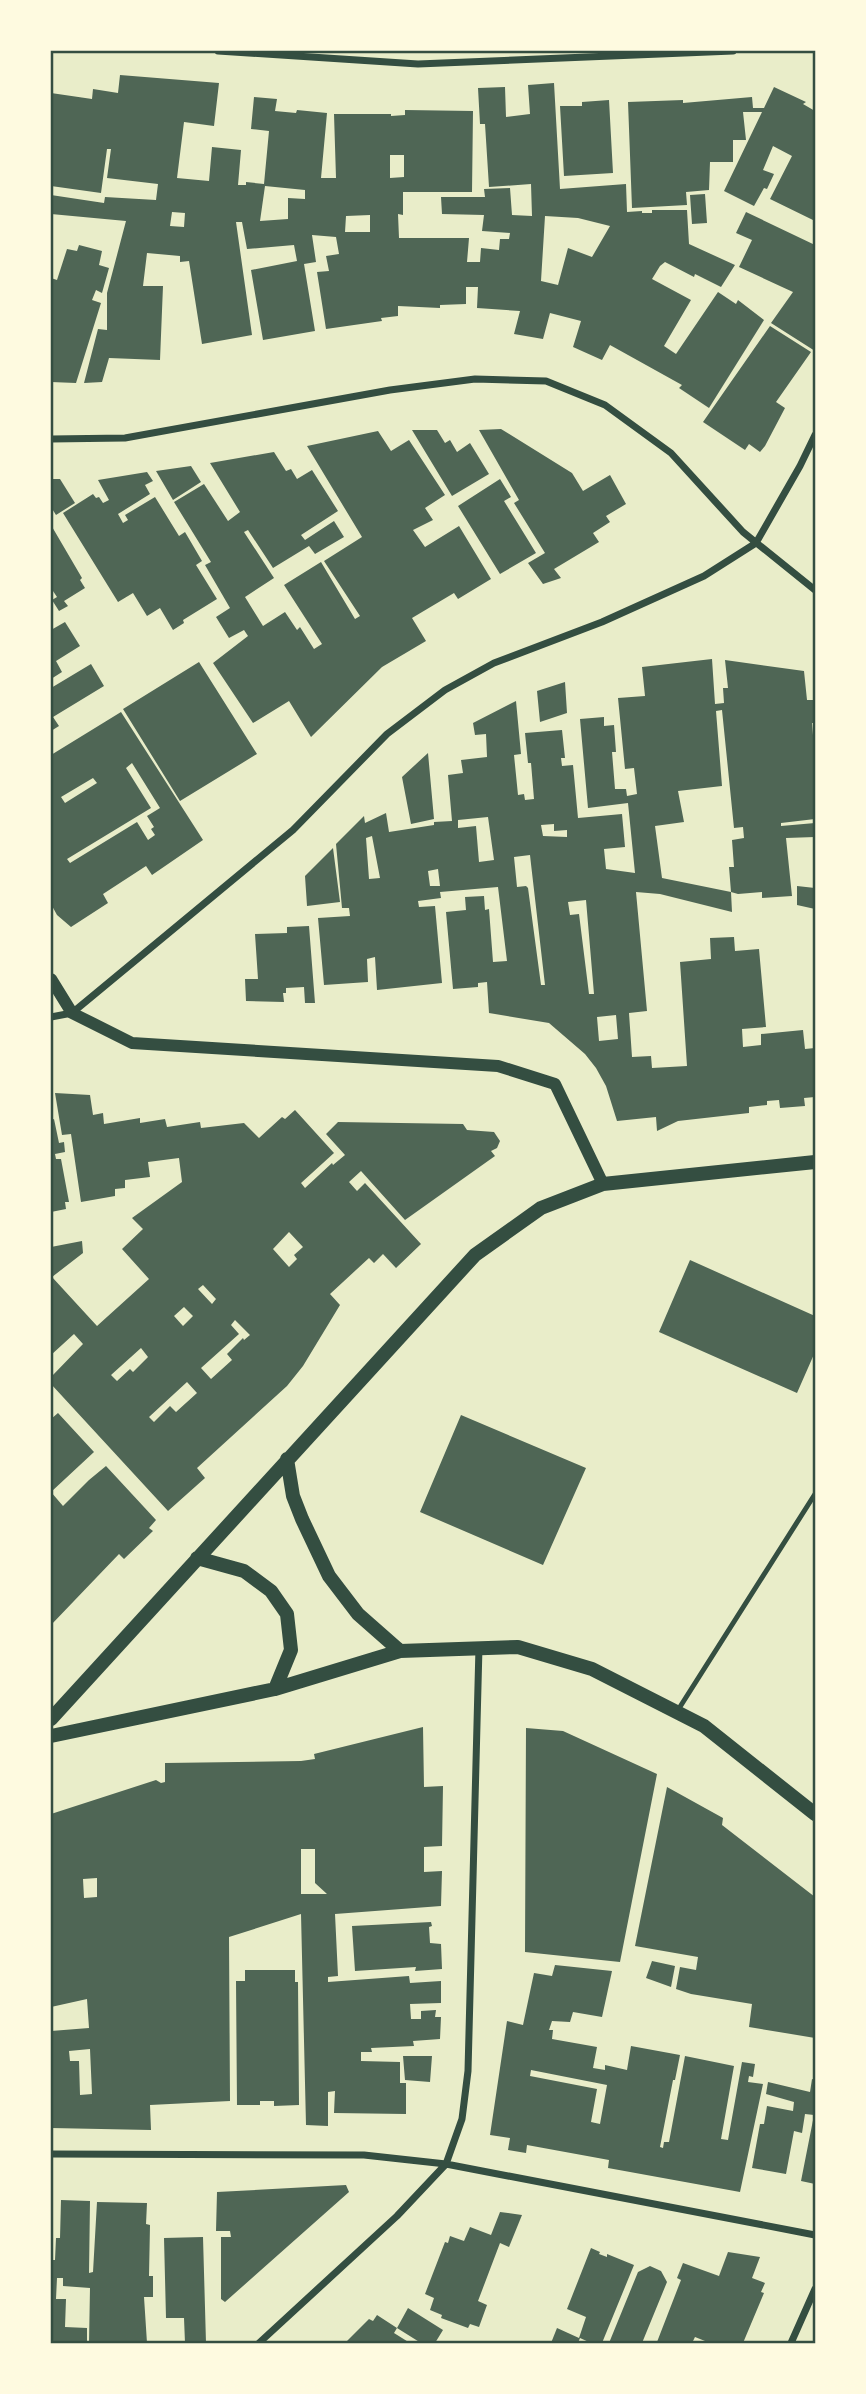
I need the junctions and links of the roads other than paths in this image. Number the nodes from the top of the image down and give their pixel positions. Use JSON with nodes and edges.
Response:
{"nodes":[{"id":1,"x":218,"y":51,"type":"edge"},
{"id":2,"x":733,"y":51,"type":"edge"},
{"id":3,"x":815,"y":435,"type":"edge"},
{"id":4,"x":51,"y":439,"type":"edge"},
{"id":5,"x":756,"y":542,"type":"junction"},
{"id":6,"x":815,"y":590,"type":"edge"},
{"id":7,"x":51,"y":979,"type":"edge"},
{"id":8,"x":72,"y":1013,"type":"junction"},
{"id":9,"x":51,"y":1017,"type":"edge"},
{"id":10,"x":815,"y":1161,"type":"edge"},
{"id":11,"x":603,"y":1184,"type":"junction"},
{"id":12,"x":287,"y":1459,"type":"junction"},
{"id":13,"x":815,"y":1494,"type":"edge"},
{"id":14,"x":197,"y":1558,"type":"junction"},
{"id":15,"x":479,"y":1647,"type":"junction"},
{"id":16,"x":400,"y":1651,"type":"junction"},
{"id":17,"x":275,"y":1689,"type":"junction"},
{"id":18,"x":677,"y":1712,"type":"junction"},
{"id":19,"x":51,"y":1719,"type":"edge"},
{"id":20,"x":51,"y":1736,"type":"edge"},
{"id":21,"x":815,"y":1814,"type":"edge"},
{"id":22,"x":51,"y":2154,"type":"edge"},
{"id":23,"x":446,"y":2164,"type":"junction"},
{"id":24,"x":815,"y":2235,"type":"edge"},
{"id":25,"x":815,"y":2289,"type":"edge"},
{"id":26,"x":259,"y":2343,"type":"edge"},
{"id":27,"x":791,"y":2343,"type":"edge"}],
"edges":[{"from":1,"to":2,"type":"street"},
{"from":3,"to":5,"type":"street"},
{"from":4,"to":5,"type":"street"},
{"from":5,"to":6,"type":"street"},
{"from":5,"to":8,"type":"street"},
{"from":7,"to":8,"type":"street"},
{"from":8,"to":9,"type":"street"},
{"from":8,"to":11,"type":"street"},
{"from":10,"to":11,"type":"main road"},
{"from":11,"to":12,"type":"main road"},
{"from":12,"to":14,"type":"main road"},
{"from":12,"to":16,"type":"main road"},
{"from":13,"to":18,"type":"lane"},
{"from":14,"to":17,"type":"main road"},
{"from":14,"to":19,"type":"main road"},
{"from":15,"to":16,"type":"main road"},
{"from":15,"to":18,"type":"main road"},
{"from":15,"to":23,"type":"street"},
{"from":16,"to":17,"type":"main road"},
{"from":17,"to":20,"type":"main road"},
{"from":18,"to":21,"type":"main road"},
{"from":22,"to":23,"type":"street"},
{"from":23,"to":24,"type":"street"},
{"from":23,"to":26,"type":"street"},
{"from":25,"to":27,"type":"street"}]}
